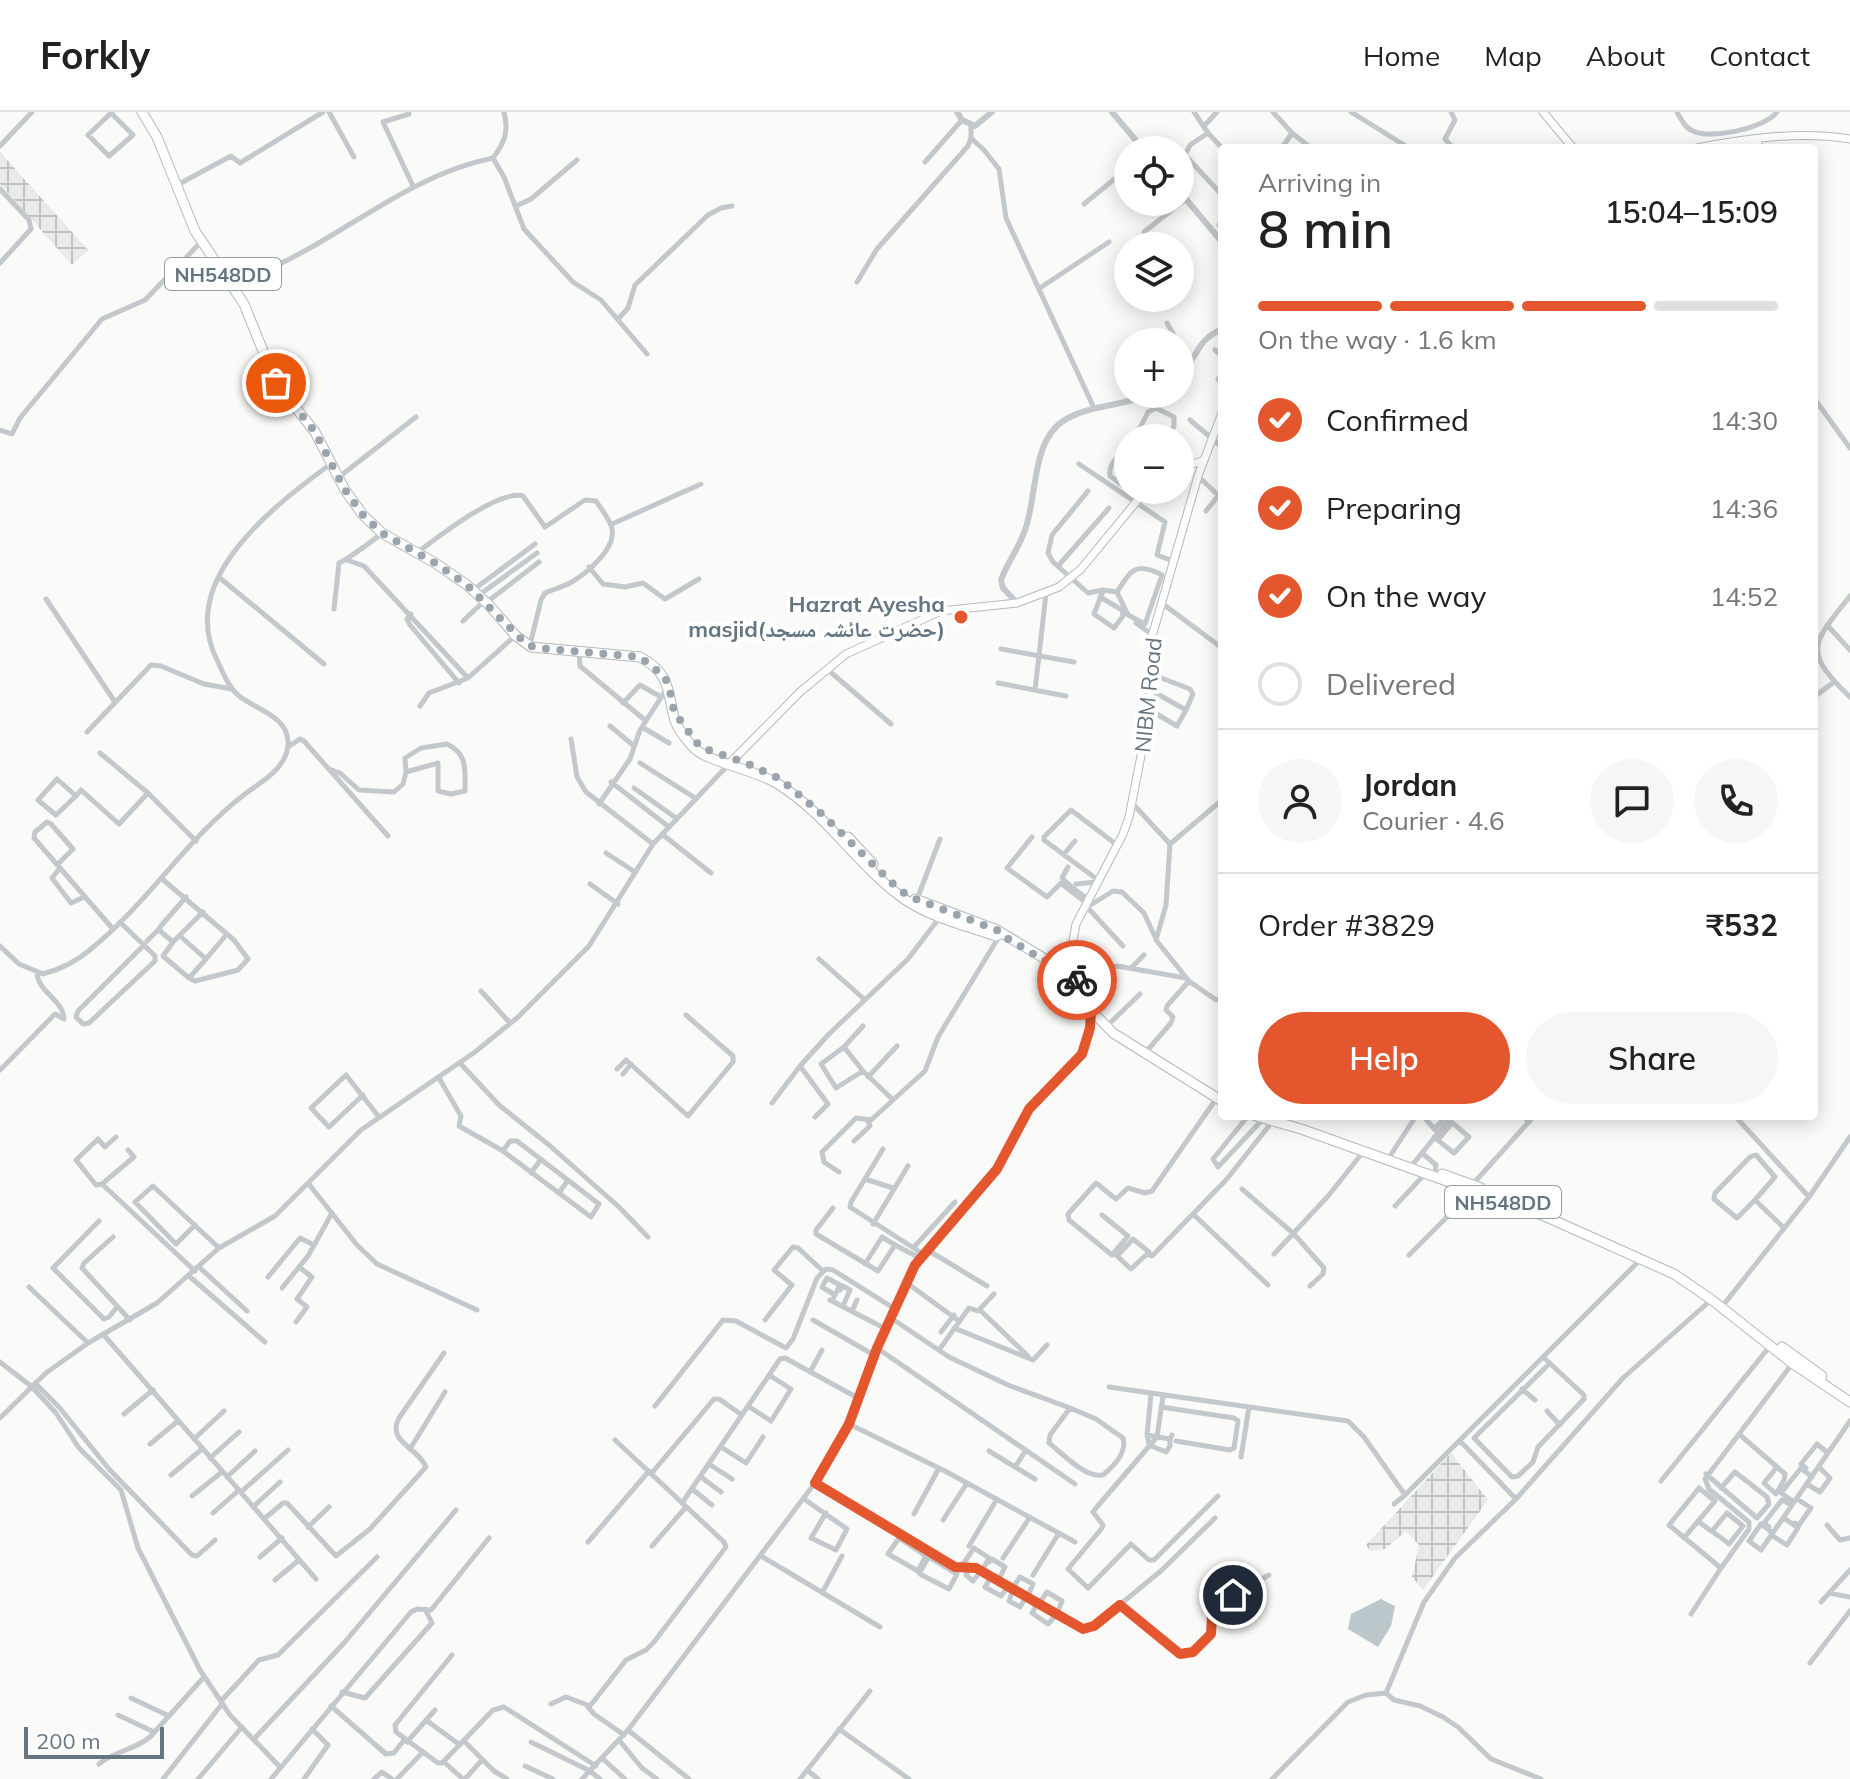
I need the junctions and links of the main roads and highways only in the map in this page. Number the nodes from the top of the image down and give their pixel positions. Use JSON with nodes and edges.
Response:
{"nodes":[{"id":1,"x":1543,"y":112,"type":"edge"},
{"id":2,"x":145,"y":113,"type":"edge"},
{"id":3,"x":1800,"y":137,"type":"junction"},
{"id":4,"x":1850,"y":139,"type":"edge"},
{"id":5,"x":1570,"y":144,"type":"edge"},
{"id":6,"x":1725,"y":144,"type":"edge"},
{"id":7,"x":1766,"y":144,"type":"edge"},
{"id":8,"x":1218,"y":423,"type":"edge"},
{"id":9,"x":1203,"y":461,"type":"junction"},
{"id":10,"x":1194,"y":463,"type":"edge"},
{"id":11,"x":330,"y":464,"type":"junction"},
{"id":12,"x":1134,"y":504,"type":"edge"},
{"id":13,"x":364,"y":519,"type":"junction"},
{"id":14,"x":732,"y":761,"type":"junction"},
{"id":15,"x":916,"y":902,"type":"junction"},
{"id":16,"x":1000,"y":934,"type":"junction"},
{"id":17,"x":1067,"y":973,"type":"junction"},
{"id":18,"x":1218,"y":1096,"type":"edge"},
{"id":19,"x":1273,"y":1120,"type":"edge"},
{"id":20,"x":1273,"y":1120,"type":"edge"},
{"id":21,"x":1430,"y":1173,"type":"junction"},
{"id":22,"x":1472,"y":1188,"type":"junction"},
{"id":23,"x":1850,"y":1396,"type":"edge"},
{"id":24,"x":1850,"y":1402,"type":"edge"}],
"edges":[{"from":1,"to":5,"type":"main road"},
{"from":2,"to":11,"type":"highway","number":"NH548DD"},
{"from":3,"to":4,"type":"main road"},
{"from":3,"to":6,"type":"main road"},
{"from":3,"to":7,"type":"main road"},
{"from":8,"to":9,"type":"main road","name":"NIBM Road"},
{"from":9,"to":10,"type":"main road"},
{"from":9,"to":17,"type":"main road","name":"NIBM Road"},
{"from":11,"to":13,"type":"highway","number":"NH548DD"},
{"from":11,"to":13,"type":"highway","number":"NH548DD"},
{"from":12,"to":14,"type":"main road"},
{"from":13,"to":14,"type":"highway","number":"NH548DD"},
{"from":14,"to":15,"type":"highway"},
{"from":15,"to":16,"type":"highway"},
{"from":15,"to":16,"type":"highway"},
{"from":16,"to":17,"type":"highway"},
{"from":17,"to":18,"type":"highway"},
{"from":19,"to":21,"type":"highway","number":"NH548DD"},
{"from":20,"to":21,"type":"highway","number":"NH548DD"},
{"from":21,"to":22,"type":"highway","number":"NH548DD"},
{"from":22,"to":23,"type":"highway","number":"NH548DD"},
{"from":22,"to":24,"type":"highway","number":"NH548DD"}]}
